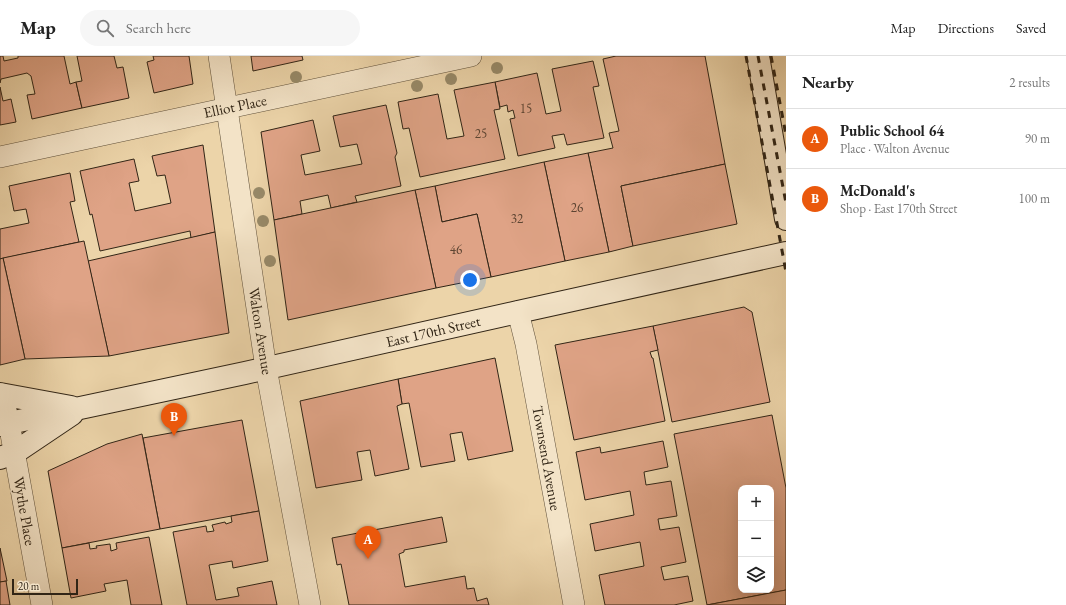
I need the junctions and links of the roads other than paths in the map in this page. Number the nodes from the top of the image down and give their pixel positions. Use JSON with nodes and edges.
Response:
{"nodes":[{"id":1,"x":219,"y":56,"type":"edge"},
{"id":2,"x":471,"y":56,"type":"edge"},
{"id":3,"x":758,"y":56,"type":"edge"},
{"id":4,"x":226,"y":108,"type":"junction"},
{"id":5,"x":0,"y":157,"type":"edge"},
{"id":6,"x":786,"y":219,"type":"edge"},
{"id":7,"x":786,"y":253,"type":"edge"},
{"id":8,"x":518,"y":312,"type":"junction"},
{"id":9,"x":266,"y":368,"type":"junction"},
{"id":10,"x":1,"y":394,"type":"edge"},
{"id":11,"x":80,"y":409,"type":"junction"},
{"id":12,"x":5,"y":424,"type":"edge"},
{"id":13,"x":7,"y":456,"type":"edge"},
{"id":14,"x":42,"y":605,"type":"edge"},
{"id":15,"x":310,"y":605,"type":"edge"},
{"id":16,"x":574,"y":605,"type":"edge"}],
"edges":[{"from":1,"to":4,"type":"street","name":"Walton Avenue"},
{"from":2,"to":4,"type":"street","name":"Elliot Place"},
{"from":3,"to":6,"type":"street"},
{"from":4,"to":5,"type":"street","name":"Elliot Place"},
{"from":4,"to":9,"type":"street","name":"Walton Avenue"},
{"from":7,"to":8,"type":"street","name":"East 170th Street"},
{"from":8,"to":9,"type":"street","name":"East 170th Street"},
{"from":8,"to":16,"type":"street","name":"Townsend Avenue"},
{"from":9,"to":11,"type":"street","name":"East 170th Street"},
{"from":9,"to":15,"type":"street","name":"Walton Avenue"},
{"from":10,"to":11,"type":"street","name":"East 170th Street"},
{"from":10,"to":12,"type":"street","name":"Wythe Place"},
{"from":11,"to":12,"type":"street","name":"East 170th Street"},
{"from":11,"to":13,"type":"street","name":"East 170th Street"},
{"from":12,"to":13,"type":"street","name":"Wythe Place"},
{"from":13,"to":14,"type":"street","name":"Wythe Place"}]}
